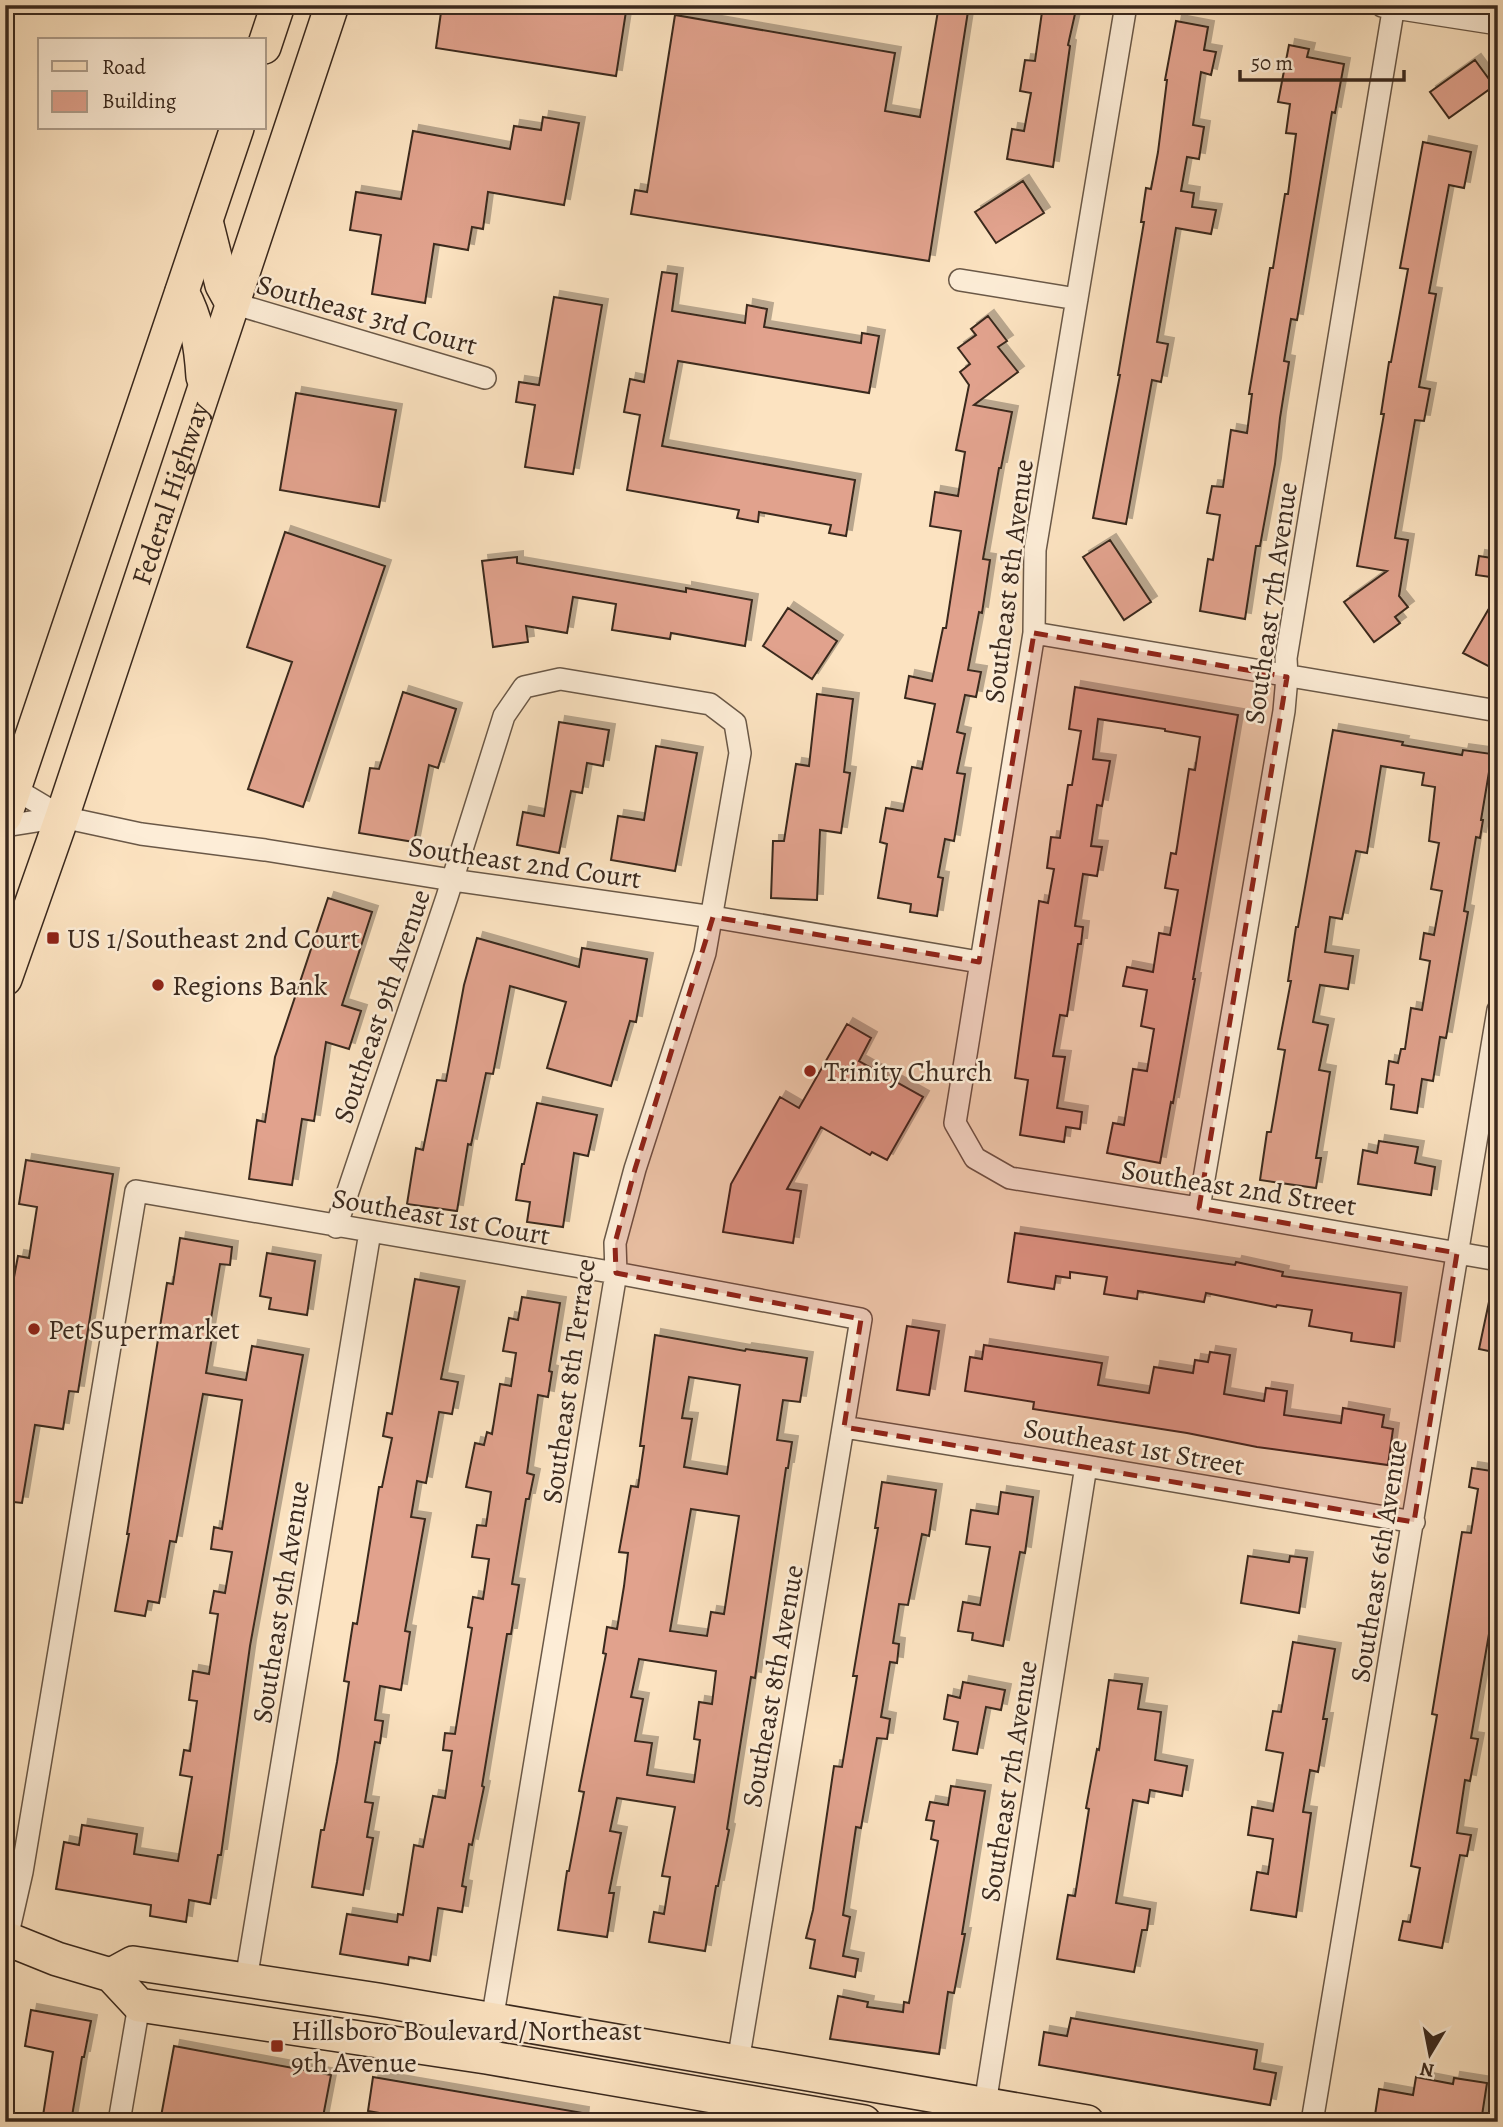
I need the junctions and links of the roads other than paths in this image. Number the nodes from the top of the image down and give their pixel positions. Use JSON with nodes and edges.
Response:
{"nodes":[{"id":1,"x":278,"y":5,"type":"edge"},
{"id":2,"x":332,"y":5,"type":"edge"},
{"id":3,"x":1126,"y":5,"type":"edge"},
{"id":4,"x":1389,"y":6,"type":"edge"},
{"id":5,"x":1498,"y":24,"type":"edge"},
{"id":6,"x":266,"y":41,"type":"edge"},
{"id":7,"x":236,"y":130,"type":"edge"},
{"id":8,"x":206,"y":221,"type":"junction"},
{"id":9,"x":960,"y":280,"type":"dead end"},
{"id":10,"x":182,"y":292,"type":"junction"},
{"id":11,"x":1077,"y":299,"type":"junction"},
{"id":12,"x":232,"y":303,"type":"junction"},
{"id":13,"x":485,"y":377,"type":"dead end"},
{"id":14,"x":204,"y":390,"type":"junction"},
{"id":15,"x":1034,"y":633,"type":"junction"},
{"id":16,"x":1287,"y":677,"type":"junction"},
{"id":17,"x":524,"y":687,"type":"joint"},
{"id":18,"x":1498,"y":711,"type":"edge"},
{"id":19,"x":10,"y":803,"type":"edge"},
{"id":20,"x":62,"y":817,"type":"junction"},
{"id":21,"x":5,"y":827,"type":"edge"},
{"id":22,"x":452,"y":880,"type":"junction"},
{"id":23,"x":712,"y":917,"type":"junction"},
{"id":24,"x":979,"y":962,"type":"junction"},
{"id":25,"x":5,"y":979,"type":"edge"},
{"id":26,"x":1498,"y":1010,"type":"edge"},
{"id":27,"x":975,"y":1158,"type":"joint"},
{"id":28,"x":1199,"y":1208,"type":"junction"},
{"id":29,"x":336,"y":1227,"type":"junction"},
{"id":30,"x":370,"y":1233,"type":"junction"},
{"id":31,"x":1457,"y":1253,"type":"junction"},
{"id":32,"x":1498,"y":1260,"type":"edge"},
{"id":33,"x":617,"y":1273,"type":"junction"},
{"id":34,"x":860,"y":1319,"type":"joint"},
{"id":35,"x":844,"y":1427,"type":"junction"},
{"id":36,"x":1086,"y":1466,"type":"junction"},
{"id":37,"x":1413,"y":1522,"type":"junction"},
{"id":38,"x":6,"y":1938,"type":"edge"},
{"id":39,"x":111,"y":1975,"type":"junction"},
{"id":40,"x":246,"y":1980,"type":"junction"},
{"id":41,"x":139,"y":2005,"type":"junction"},
{"id":42,"x":492,"y":2020,"type":"junction"},
{"id":43,"x":486,"y":2057,"type":"junction"},
{"id":44,"x":738,"y":2062,"type":"junction"},
{"id":45,"x":901,"y":2090,"type":"junction"},
{"id":46,"x":985,"y":2104,"type":"junction"},
{"id":47,"x":857,"y":2121,"type":"edge"},
{"id":48,"x":118,"y":2122,"type":"edge"},
{"id":49,"x":1087,"y":2122,"type":"edge"},
{"id":50,"x":1312,"y":2122,"type":"edge"}],
"edges":[{"from":1,"to":6,"type":"main road"},
{"from":2,"to":12,"type":"main road","name":"Federal Highway"},
{"from":3,"to":11,"type":"street","name":"Southeast 8th Avenue"},
{"from":4,"to":5,"type":"street"},
{"from":4,"to":16,"type":"street","name":"Southeast 7th Avenue"},
{"from":7,"to":8,"type":"main road","name":"Federal Highway"},
{"from":8,"to":10,"type":"main road","name":"Federal Highway"},
{"from":8,"to":12,"type":"main road"},
{"from":9,"to":11,"type":"street"},
{"from":10,"to":14,"type":"main road"},
{"from":10,"to":19,"type":"main road","name":"Federal Highway"},
{"from":11,"to":15,"type":"street","name":"Southeast 8th Avenue"},
{"from":12,"to":13,"type":"street","name":"Southeast 3rd Court"},
{"from":12,"to":14,"type":"main road","name":"Federal Highway"},
{"from":14,"to":20,"type":"main road","name":"Federal Highway"},
{"from":15,"to":16,"type":"street"},
{"from":15,"to":24,"type":"street","name":"Southeast 8th Avenue"},
{"from":16,"to":18,"type":"street"},
{"from":16,"to":28,"type":"street","name":"Southeast 7th Avenue"},
{"from":17,"to":22,"type":"street","name":"Southeast 9th Avenue"},
{"from":17,"to":23,"type":"street","name":"Southeast 8th Terrace"},
{"from":19,"to":20,"type":"street"},
{"from":20,"to":21,"type":"street"},
{"from":20,"to":22,"type":"street","name":"Southeast 2nd Court"},
{"from":20,"to":25,"type":"main road","name":"Federal Highway"},
{"from":22,"to":23,"type":"street","name":"Southeast 2nd Court"},
{"from":22,"to":29,"type":"street","name":"Southeast 9th Avenue"},
{"from":23,"to":24,"type":"street","name":"Southeast 2nd Court"},
{"from":23,"to":33,"type":"street","name":"Southeast 8th Terrace"},
{"from":24,"to":27,"type":"street","name":"Southeast 8th Avenue"},
{"from":26,"to":31,"type":"street","name":"Southeast 6th Avenue"},
{"from":27,"to":28,"type":"street","name":"Southeast 2nd Street"},
{"from":28,"to":31,"type":"street","name":"Southeast 2nd Street"},
{"from":29,"to":30,"type":"street","name":"Southeast 1st Court"},
{"from":29,"to":38,"type":"street","name":"Southeast 1st Court"},
{"from":30,"to":33,"type":"street","name":"Southeast 1st Court"},
{"from":30,"to":40,"type":"street","name":"Southeast 9th Avenue"},
{"from":31,"to":32,"type":"street","name":"Southeast 2nd Street"},
{"from":31,"to":37,"type":"street","name":"Southeast 6th Avenue"},
{"from":33,"to":34,"type":"street","name":"Southeast 1st Court"},
{"from":33,"to":42,"type":"street","name":"Southeast 8th Terrace"},
{"from":34,"to":35,"type":"street","name":"Southeast 8th Avenue"},
{"from":35,"to":36,"type":"street","name":"Southeast 1st Street"},
{"from":35,"to":44,"type":"street","name":"Southeast 8th Avenue"},
{"from":36,"to":37,"type":"street","name":"Southeast 1st Street"},
{"from":36,"to":46,"type":"street","name":"Southeast 7th Avenue"},
{"from":37,"to":50,"type":"street","name":"Southeast 6th Avenue"},
{"from":38,"to":39,"type":"main road"},
{"from":39,"to":40,"type":"main road"},
{"from":39,"to":41,"type":"main road"},
{"from":40,"to":42,"type":"main road"},
{"from":41,"to":43,"type":"main road"},
{"from":41,"to":48,"type":"street"},
{"from":42,"to":43,"type":"street","name":"Southeast 8th Terrace"},
{"from":42,"to":44,"type":"main road"},
{"from":43,"to":47,"type":"main road"},
{"from":44,"to":45,"type":"main road"},
{"from":45,"to":46,"type":"main road"},
{"from":45,"to":47,"type":"main road"},
{"from":46,"to":49,"type":"main road"}]}
